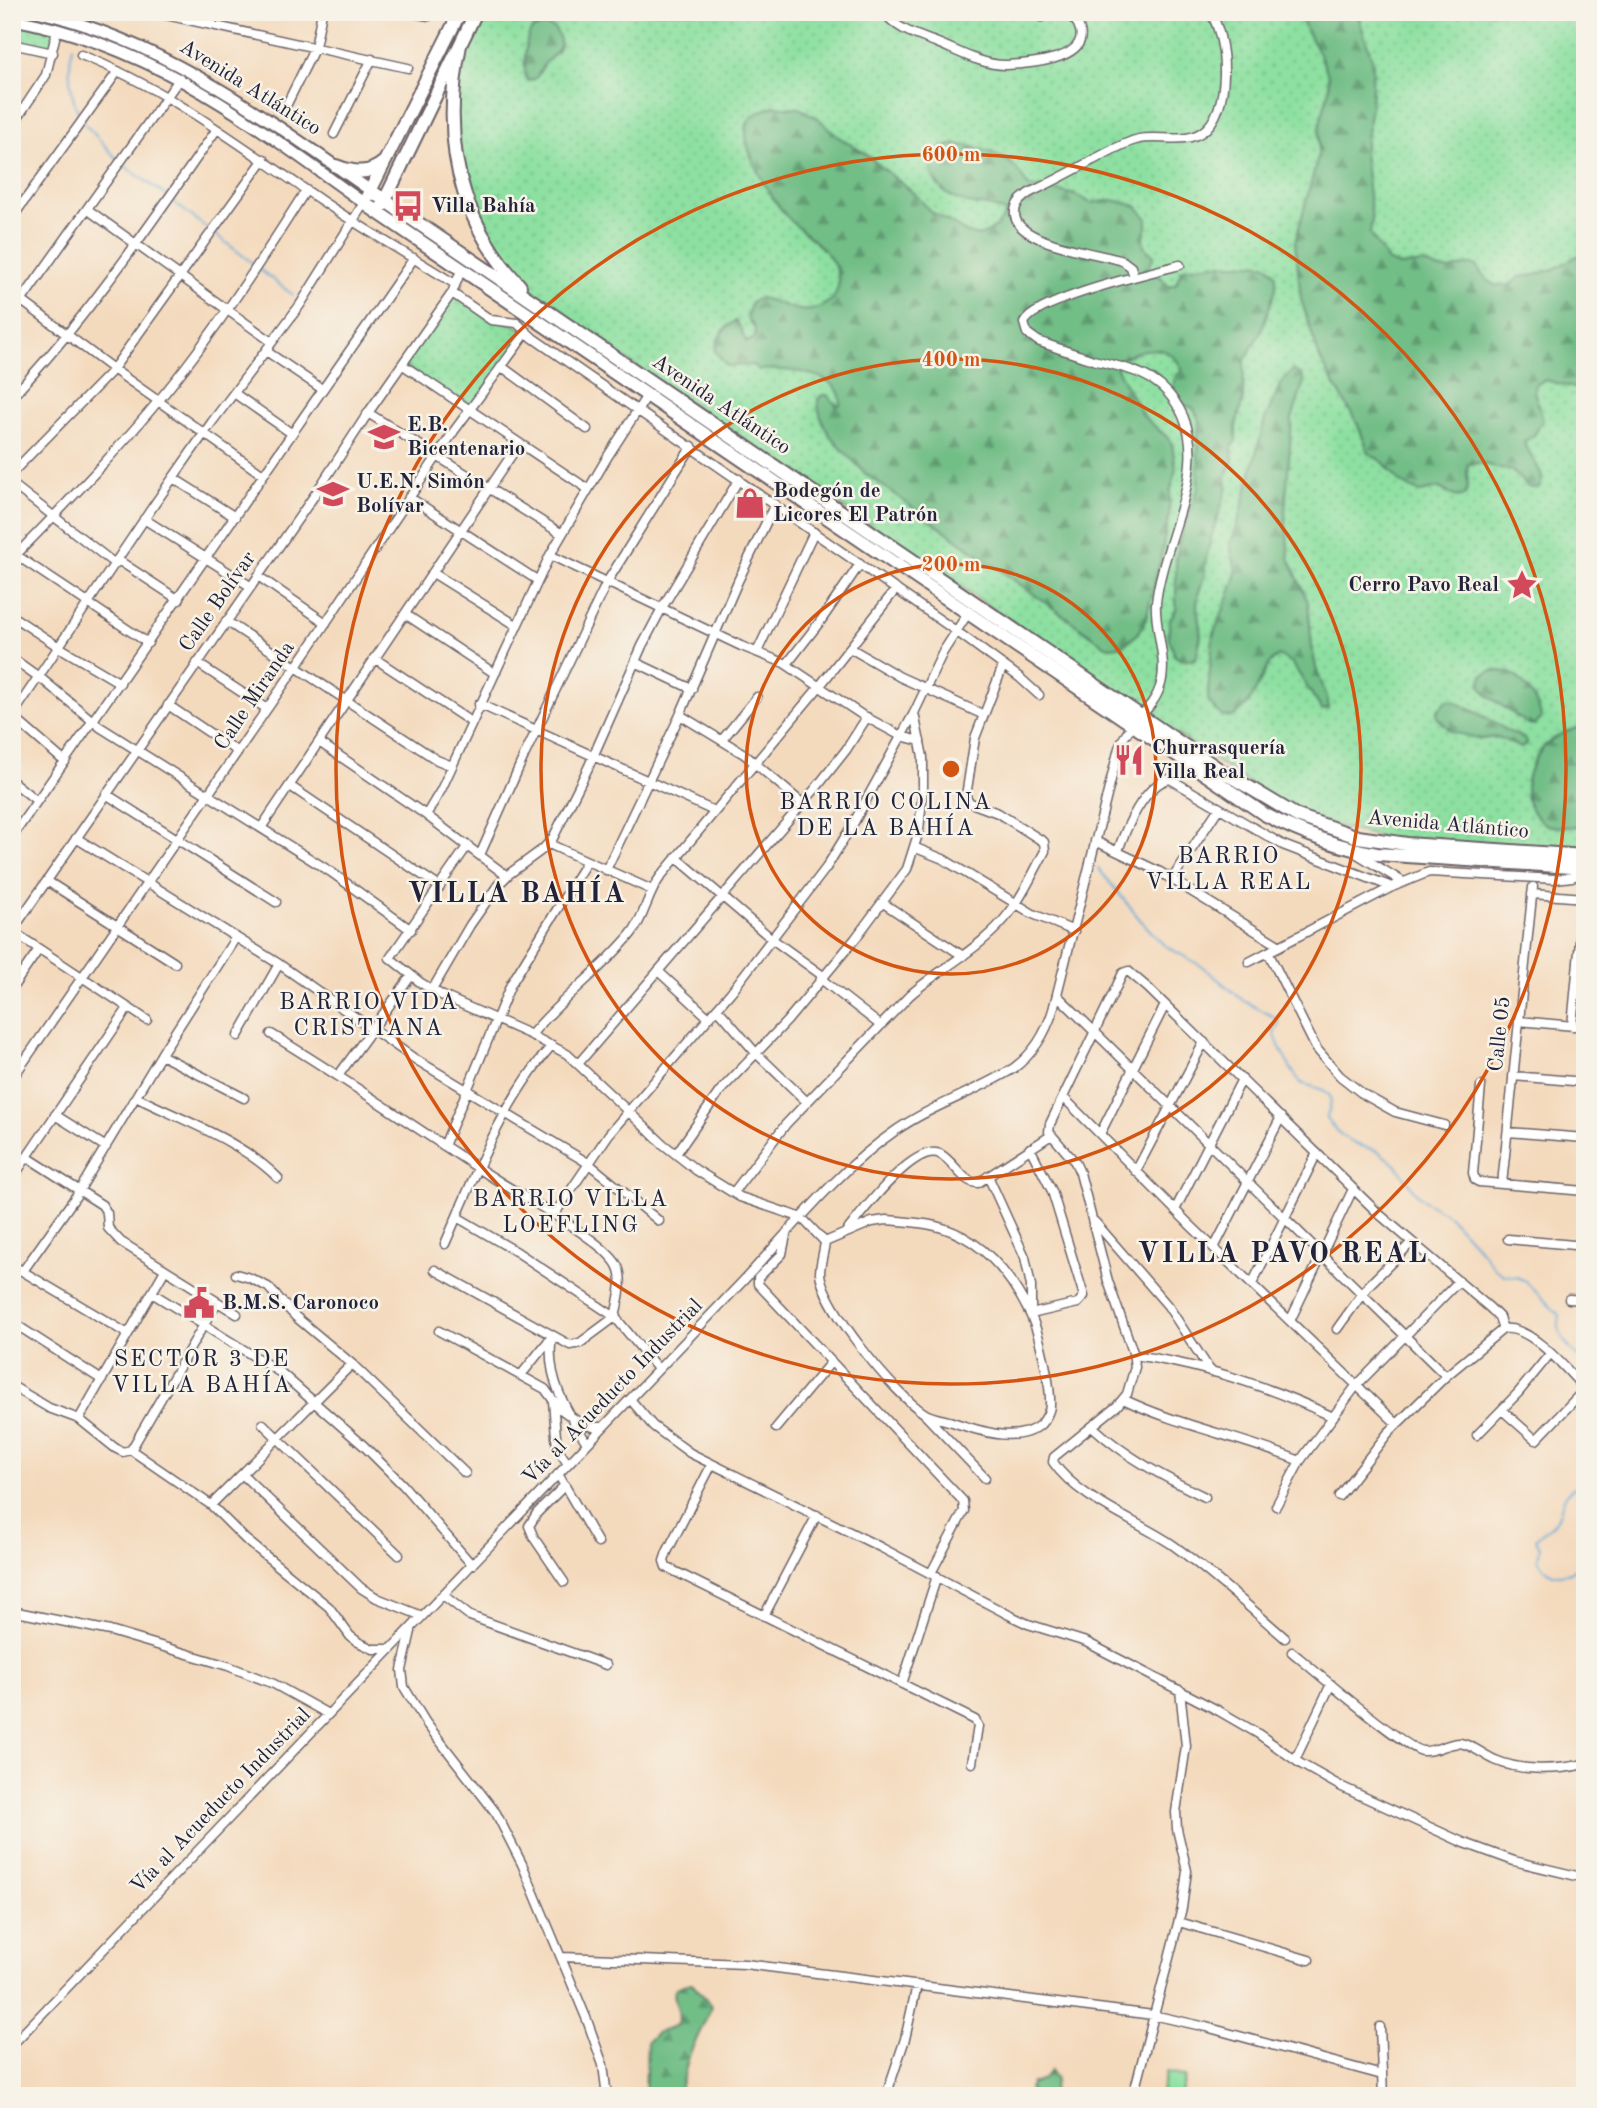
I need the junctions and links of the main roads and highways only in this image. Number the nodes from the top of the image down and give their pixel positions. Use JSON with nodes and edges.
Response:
{"nodes":[{"id":1,"x":460,"y":12,"type":"edge"},
{"id":2,"x":476,"y":12,"type":"edge"},
{"id":3,"x":460,"y":45,"type":"junction"},
{"id":4,"x":387,"y":159,"type":"junction"},
{"id":5,"x":336,"y":166,"type":"road end"},
{"id":6,"x":368,"y":197,"type":"junction"},
{"id":7,"x":385,"y":200,"type":"junction"},
{"id":8,"x":378,"y":212,"type":"junction"},
{"id":9,"x":541,"y":305,"type":"junction"},
{"id":10,"x":1136,"y":720,"type":"junction"},
{"id":11,"x":1585,"y":856,"type":"edge"},
{"id":12,"x":1585,"y":869,"type":"edge"}],
"edges":[{"from":1,"to":4,"type":"main road"},
{"from":2,"to":3,"type":"main road"},
{"from":3,"to":7,"type":"main road"},
{"from":3,"to":9,"type":"main road"},
{"from":4,"to":5,"type":"main road"},
{"from":4,"to":6,"type":"main road"},
{"from":6,"to":7,"type":"main road","name":"Avenida Atlántico"},
{"from":6,"to":8,"type":"main road","name":"Avenida Atlántico"},
{"from":7,"to":8,"type":"main road"},
{"from":7,"to":9,"type":"main road","name":"Avenida Atlántico"},
{"from":8,"to":10,"type":"main road","name":"Avenida Atlántico"},
{"from":9,"to":10,"type":"main road","name":"Avenida Atlántico"},
{"from":10,"to":11,"type":"main road","name":"Avenida Atlántico"},
{"from":10,"to":12,"type":"main road","name":"Avenida Atlántico"}]}
